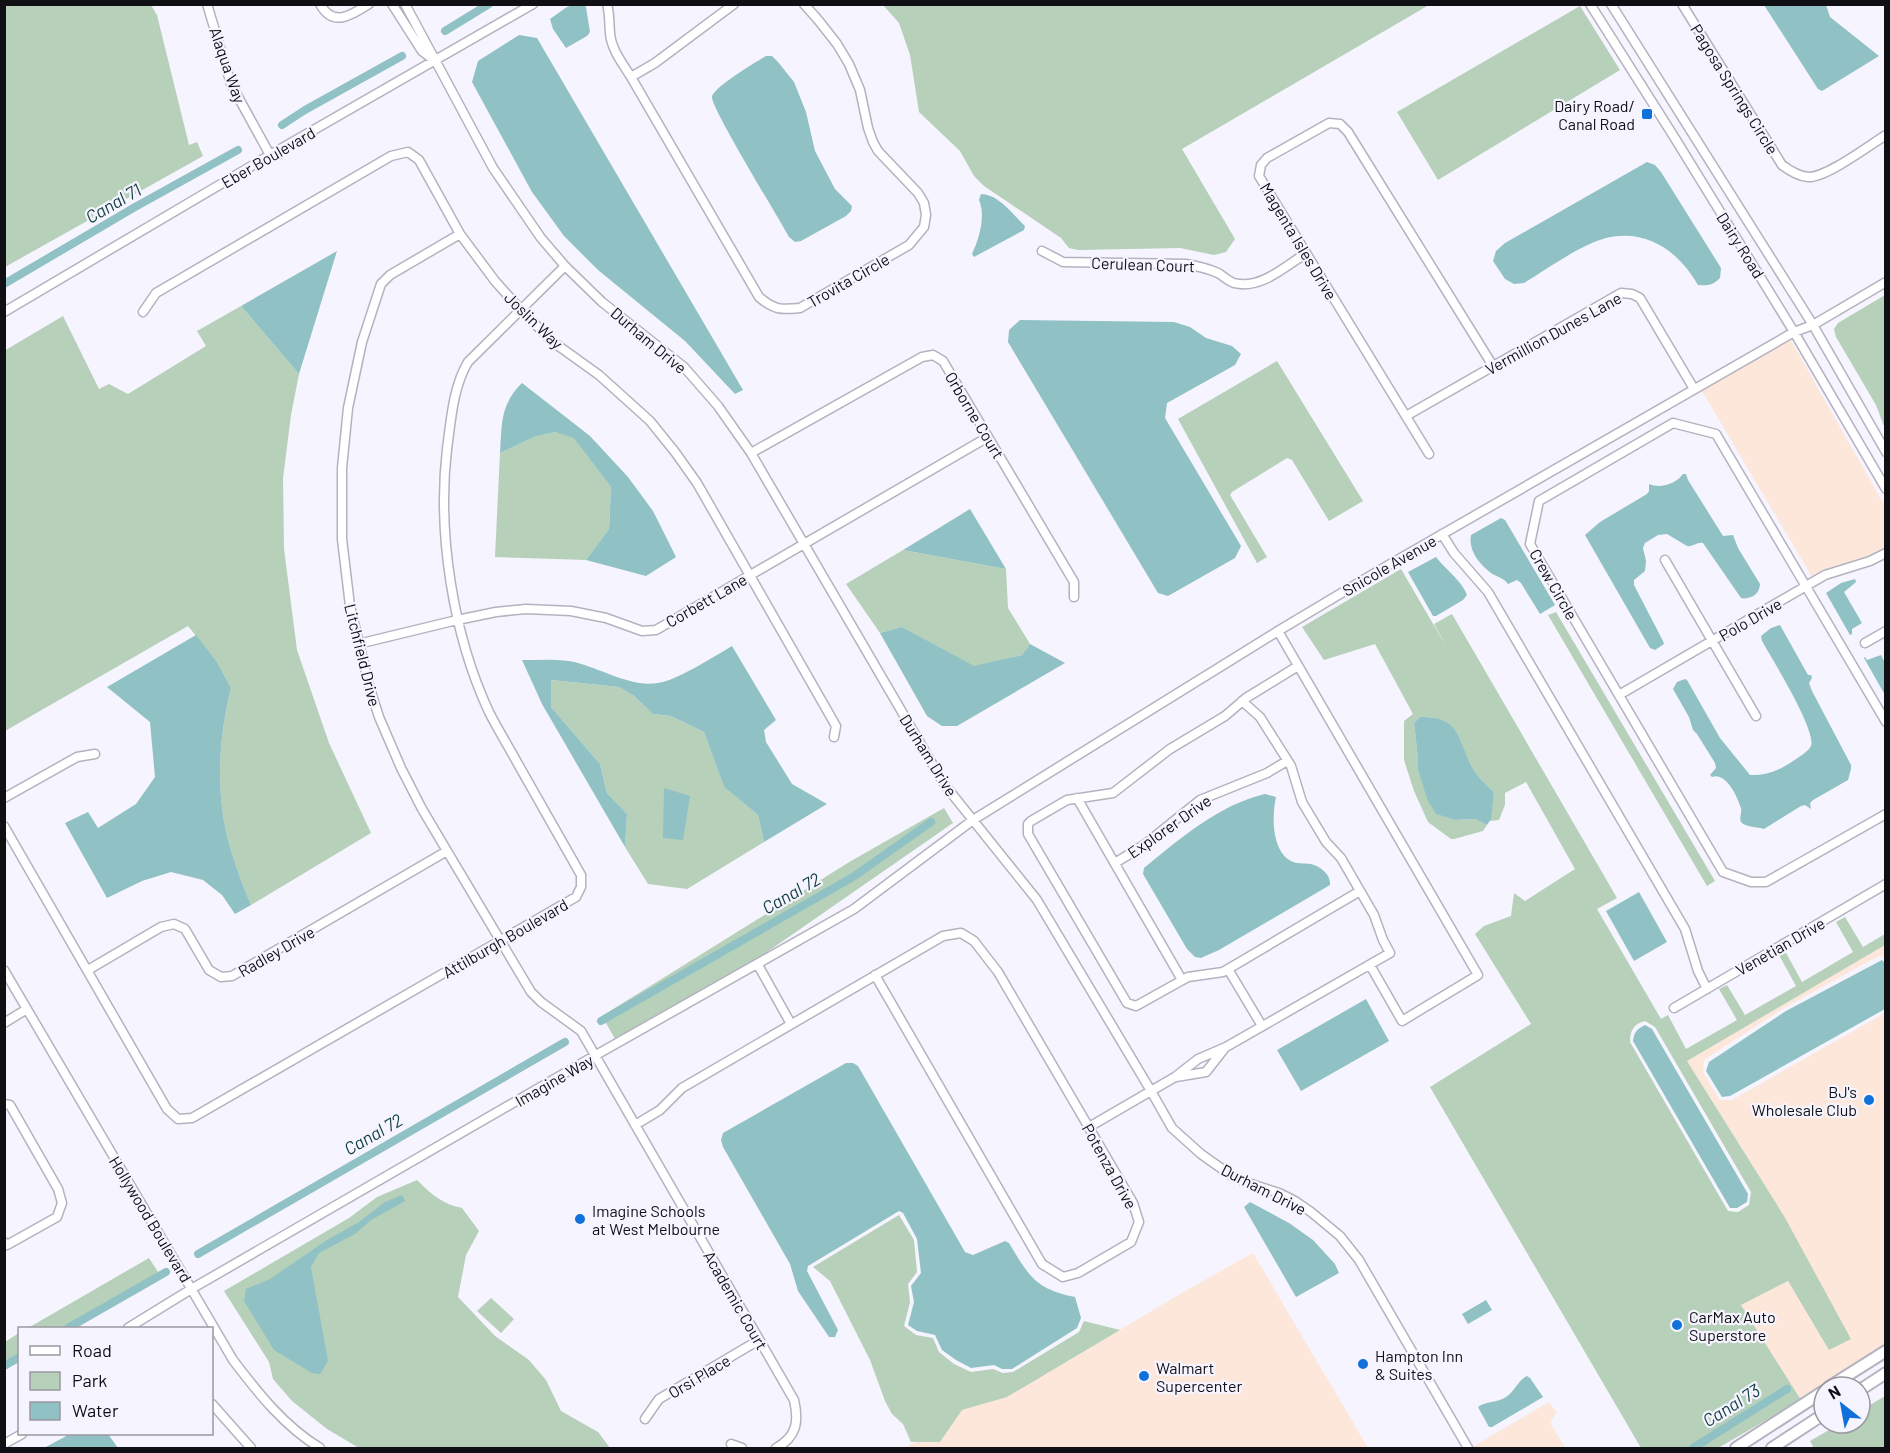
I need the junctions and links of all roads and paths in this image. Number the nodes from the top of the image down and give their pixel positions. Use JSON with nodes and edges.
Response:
{"nodes":[{"id":1,"x":207,"y":4,"type":"edge"},
{"id":2,"x":320,"y":4,"type":"edge"},
{"id":3,"x":369,"y":4,"type":"edge"},
{"id":4,"x":392,"y":4,"type":"edge"},
{"id":5,"x":405,"y":4,"type":"edge"},
{"id":6,"x":533,"y":4,"type":"edge"},
{"id":7,"x":607,"y":4,"type":"edge"},
{"id":8,"x":734,"y":4,"type":"edge"},
{"id":9,"x":804,"y":4,"type":"edge"},
{"id":10,"x":1590,"y":4,"type":"edge"},
{"id":11,"x":1611,"y":4,"type":"edge"},
{"id":12,"x":1682,"y":4,"type":"edge"},
{"id":13,"x":434,"y":61,"type":"junction"},
{"id":14,"x":631,"y":77,"type":"junction"},
{"id":15,"x":1691,"y":132,"type":"junction"},
{"id":16,"x":1886,"y":135,"type":"edge"},
{"id":17,"x":1676,"y":140,"type":"junction"},
{"id":18,"x":270,"y":155,"type":"junction"},
{"id":19,"x":460,"y":234,"type":"junction"},
{"id":20,"x":1042,"y":252,"type":"dead end"},
{"id":21,"x":1305,"y":254,"type":"junction"},
{"id":22,"x":565,"y":266,"type":"junction"},
{"id":23,"x":1886,"y":282,"type":"edge"},
{"id":24,"x":520,"y":310,"type":"junction"},
{"id":25,"x":4,"y":312,"type":"edge"},
{"id":26,"x":143,"y":312,"type":"dead end"},
{"id":27,"x":1813,"y":325,"type":"junction"},
{"id":28,"x":1794,"y":332,"type":"junction"},
{"id":29,"x":1493,"y":366,"type":"junction"},
{"id":30,"x":1694,"y":389,"type":"junction"},
{"id":31,"x":1406,"y":416,"type":"junction"},
{"id":32,"x":988,"y":437,"type":"junction"},
{"id":33,"x":1886,"y":452,"type":"edge"},
{"id":34,"x":751,"y":453,"type":"junction"},
{"id":35,"x":1429,"y":454,"type":"dead end"},
{"id":36,"x":1886,"y":489,"type":"edge"},
{"id":37,"x":1442,"y":534,"type":"junction"},
{"id":38,"x":804,"y":543,"type":"junction"},
{"id":39,"x":1886,"y":553,"type":"edge"},
{"id":40,"x":1665,"y":560,"type":"dead end"},
{"id":41,"x":749,"y":575,"type":"junction"},
{"id":42,"x":1805,"y":587,"type":"junction"},
{"id":43,"x":1074,"y":597,"type":"dead end"},
{"id":44,"x":458,"y":620,"type":"junction"},
{"id":45,"x":1278,"y":631,"type":"junction"},
{"id":46,"x":1886,"y":631,"type":"edge"},
{"id":47,"x":1712,"y":641,"type":"junction"},
{"id":48,"x":1865,"y":643,"type":"dead end"},
{"id":49,"x":358,"y":644,"type":"junction"},
{"id":50,"x":1298,"y":666,"type":"junction"},
{"id":51,"x":1619,"y":695,"type":"junction"},
{"id":52,"x":1242,"y":701,"type":"junction"},
{"id":53,"x":1756,"y":716,"type":"dead end"},
{"id":54,"x":1886,"y":722,"type":"edge"},
{"id":55,"x":834,"y":737,"type":"dead end"},
{"id":56,"x":95,"y":754,"type":"dead end"},
{"id":57,"x":1287,"y":761,"type":"junction"},
{"id":58,"x":4,"y":798,"type":"edge"},
{"id":59,"x":1077,"y":798,"type":"junction"},
{"id":60,"x":1886,"y":814,"type":"edge"},
{"id":61,"x":973,"y":820,"type":"junction"},
{"id":62,"x":4,"y":826,"type":"edge"},
{"id":63,"x":447,"y":851,"type":"junction"},
{"id":64,"x":1115,"y":863,"type":"junction"},
{"id":65,"x":1886,"y":884,"type":"edge"},
{"id":66,"x":1360,"y":891,"type":"junction"},
{"id":67,"x":501,"y":941,"type":"junction"},
{"id":68,"x":758,"y":965,"type":"junction"},
{"id":69,"x":1370,"y":965,"type":"junction"},
{"id":70,"x":1228,"y":969,"type":"junction"},
{"id":71,"x":4,"y":970,"type":"edge"},
{"id":72,"x":88,"y":970,"type":"junction"},
{"id":73,"x":875,"y":975,"type":"junction"},
{"id":74,"x":1182,"y":980,"type":"junction"},
{"id":75,"x":1707,"y":989,"type":"junction"},
{"id":76,"x":1674,"y":1008,"type":"dead end"},
{"id":77,"x":27,"y":1009,"type":"junction"},
{"id":78,"x":4,"y":1023,"type":"edge"},
{"id":79,"x":791,"y":1024,"type":"junction"},
{"id":80,"x":1262,"y":1026,"type":"junction"},
{"id":81,"x":1226,"y":1047,"type":"junction"},
{"id":82,"x":596,"y":1055,"type":"junction"},
{"id":83,"x":1175,"y":1077,"type":"junction"},
{"id":84,"x":1151,"y":1091,"type":"junction"},
{"id":85,"x":4,"y":1104,"type":"edge"},
{"id":86,"x":635,"y":1125,"type":"junction"},
{"id":87,"x":1089,"y":1127,"type":"junction"},
{"id":88,"x":5,"y":1244,"type":"edge"},
{"id":89,"x":193,"y":1288,"type":"junction"},
{"id":90,"x":131,"y":1327,"type":"edge"},
{"id":91,"x":759,"y":1340,"type":"junction"},
{"id":92,"x":1886,"y":1351,"type":"edge"},
{"id":93,"x":1869,"y":1361,"type":"junction"},
{"id":94,"x":1847,"y":1375,"type":"edge"},
{"id":95,"x":1882,"y":1375,"type":"edge"},
{"id":96,"x":1812,"y":1398,"type":"edge"},
{"id":97,"x":213,"y":1405,"type":"edge"},
{"id":98,"x":645,"y":1419,"type":"dead end"},
{"id":99,"x":1812,"y":1422,"type":"edge"},
{"id":100,"x":20,"y":1435,"type":"edge"},
{"id":101,"x":4,"y":1444,"type":"edge"},
{"id":102,"x":731,"y":1444,"type":"dead end"},
{"id":103,"x":316,"y":1446,"type":"edge"},
{"id":104,"x":251,"y":1449,"type":"edge"},
{"id":105,"x":302,"y":1449,"type":"edge"},
{"id":106,"x":742,"y":1449,"type":"edge"},
{"id":107,"x":776,"y":1449,"type":"edge"},
{"id":108,"x":1468,"y":1449,"type":"edge"},
{"id":109,"x":1736,"y":1449,"type":"edge"},
{"id":110,"x":1772,"y":1449,"type":"edge"}],
"edges":[{"from":1,"to":18,"type":"street","name":"Alaqua Way"},
{"from":2,"to":3,"type":"street"},
{"from":4,"to":13,"type":"street"},
{"from":5,"to":13,"type":"street"},
{"from":6,"to":13,"type":"street","name":"Eber Boulevard"},
{"from":7,"to":14,"type":"street","name":"Trovita Circle"},
{"from":8,"to":14,"type":"street"},
{"from":9,"to":14,"type":"street","name":"Trovita Circle"},
{"from":10,"to":17,"type":"street","name":"Dairy Road"},
{"from":11,"to":15,"type":"street","name":"Dairy Road"},
{"from":12,"to":16,"type":"street","name":"Pagosa Springs Circle"},
{"from":13,"to":18,"type":"street","name":"Eber Boulevard"},
{"from":13,"to":22,"type":"street","name":"Durham Drive"},
{"from":15,"to":17,"type":"street"},
{"from":15,"to":27,"type":"street","name":"Dairy Road"},
{"from":17,"to":28,"type":"street","name":"Dairy Road"},
{"from":18,"to":25,"type":"street","name":"Eber Boulevard"},
{"from":19,"to":24,"type":"street","name":"Joslin Way"},
{"from":19,"to":26,"type":"street","name":"Joslin Way"},
{"from":19,"to":49,"type":"street","name":"Litchfield Drive"},
{"from":20,"to":21,"type":"street","name":"Cerulean Court"},
{"from":21,"to":29,"type":"street","name":"Magenta Isles Drive"},
{"from":21,"to":31,"type":"street","name":"Magenta Isles Drive"},
{"from":22,"to":24,"type":"street","name":"Attilburgh Boulevard"},
{"from":22,"to":34,"type":"street","name":"Durham Drive"},
{"from":23,"to":27,"type":"street","name":"Snicole Avenue"},
{"from":24,"to":41,"type":"street","name":"Joslin Way"},
{"from":24,"to":44,"type":"street","name":"Attilburgh Boulevard"},
{"from":27,"to":28,"type":"street","name":"Snicole Avenue"},
{"from":27,"to":33,"type":"street","name":"Dairy Road"},
{"from":28,"to":30,"type":"street","name":"Snicole Avenue"},
{"from":28,"to":36,"type":"street","name":"Dairy Road"},
{"from":29,"to":30,"type":"street","name":"Vermillion Dunes Lane"},
{"from":29,"to":31,"type":"street","name":"Vermillion Dunes Lane"},
{"from":30,"to":37,"type":"street","name":"Snicole Avenue"},
{"from":31,"to":35,"type":"street","name":"Magenta Isles Drive"},
{"from":32,"to":34,"type":"street","name":"Orborne Court"},
{"from":32,"to":38,"type":"street","name":"Corbett Lane"},
{"from":32,"to":43,"type":"street","name":"Orborne Court"},
{"from":34,"to":38,"type":"street","name":"Durham Drive"},
{"from":37,"to":45,"type":"street","name":"Snicole Avenue"},
{"from":37,"to":75,"type":"street"},
{"from":38,"to":41,"type":"street","name":"Corbett Lane"},
{"from":38,"to":61,"type":"street","name":"Durham Drive"},
{"from":39,"to":42,"type":"street","name":"Polo Drive"},
{"from":40,"to":47,"type":"street"},
{"from":41,"to":44,"type":"street","name":"Corbett Lane"},
{"from":41,"to":55,"type":"street","name":"Joslin Way"},
{"from":42,"to":47,"type":"street","name":"Polo Drive"},
{"from":42,"to":51,"type":"street","name":"Crew Circle"},
{"from":42,"to":54,"type":"street","name":"Crew Circle"},
{"from":44,"to":49,"type":"street","name":"Corbett Lane"},
{"from":44,"to":67,"type":"street","name":"Attilburgh Boulevard"},
{"from":45,"to":50,"type":"street"},
{"from":45,"to":61,"type":"street","name":"Snicole Avenue"},
{"from":46,"to":48,"type":"street"},
{"from":47,"to":51,"type":"street","name":"Polo Drive"},
{"from":47,"to":53,"type":"street"},
{"from":49,"to":63,"type":"street","name":"Litchfield Drive"},
{"from":50,"to":52,"type":"street"},
{"from":50,"to":69,"type":"street"},
{"from":51,"to":60,"type":"street","name":"Crew Circle"},
{"from":52,"to":57,"type":"street"},
{"from":52,"to":59,"type":"street"},
{"from":56,"to":58,"type":"street"},
{"from":57,"to":64,"type":"street","name":"Explorer Drive"},
{"from":57,"to":66,"type":"street"},
{"from":59,"to":64,"type":"street"},
{"from":59,"to":74,"type":"street"},
{"from":61,"to":68,"type":"street","name":"Imagine Way"},
{"from":61,"to":84,"type":"street","name":"Durham Drive"},
{"from":62,"to":72,"type":"street","name":"Attilburgh Boulevard"},
{"from":63,"to":67,"type":"street","name":"Litchfield Drive"},
{"from":63,"to":72,"type":"street","name":"Radley Drive"},
{"from":64,"to":74,"type":"street","name":"Explorer Drive"},
{"from":65,"to":75,"type":"street","name":"Venetian Drive"},
{"from":66,"to":69,"type":"street"},
{"from":66,"to":70,"type":"street"},
{"from":67,"to":72,"type":"street","name":"Attilburgh Boulevard"},
{"from":67,"to":82,"type":"street","name":"Litchfield Drive"},
{"from":68,"to":79,"type":"street"},
{"from":68,"to":82,"type":"street","name":"Imagine Way"},
{"from":69,"to":80,"type":"street"},
{"from":70,"to":74,"type":"street"},
{"from":70,"to":80,"type":"street"},
{"from":71,"to":77,"type":"street","name":"Hollywood Boulevard"},
{"from":73,"to":79,"type":"street","name":"Potenza Drive"},
{"from":73,"to":87,"type":"street","name":"Potenza Drive"},
{"from":73,"to":87,"type":"street","name":"Potenza Drive"},
{"from":75,"to":76,"type":"street","name":"Venetian Drive"},
{"from":77,"to":78,"type":"street"},
{"from":77,"to":89,"type":"street","name":"Hollywood Boulevard"},
{"from":79,"to":86,"type":"street","name":"Potenza Drive"},
{"from":80,"to":81,"type":"street"},
{"from":81,"to":83,"type":"street"},
{"from":81,"to":83,"type":"street"},
{"from":82,"to":86,"type":"street","name":"Academic Court"},
{"from":82,"to":89,"type":"street","name":"Imagine Way"},
{"from":83,"to":84,"type":"street"},
{"from":84,"to":87,"type":"street"},
{"from":84,"to":108,"type":"street","name":"Durham Drive"},
{"from":85,"to":88,"type":"street"},
{"from":86,"to":91,"type":"street","name":"Academic Court"},
{"from":89,"to":90,"type":"street","name":"Imagine Way"},
{"from":89,"to":103,"type":"street","name":"Hollywood Boulevard"},
{"from":91,"to":98,"type":"street","name":"Orsi Place"},
{"from":91,"to":107,"type":"street","name":"Academic Court"},
{"from":92,"to":93,"type":"main road"},
{"from":93,"to":94,"type":"main road"},
{"from":93,"to":95,"type":"main road"},
{"from":96,"to":109,"type":"main road"},
{"from":97,"to":104,"type":"street"},
{"from":99,"to":110,"type":"main road"},
{"from":100,"to":101,"type":"street"},
{"from":102,"to":106,"type":"street"},
{"from":103,"to":105,"type":"street"}]}
